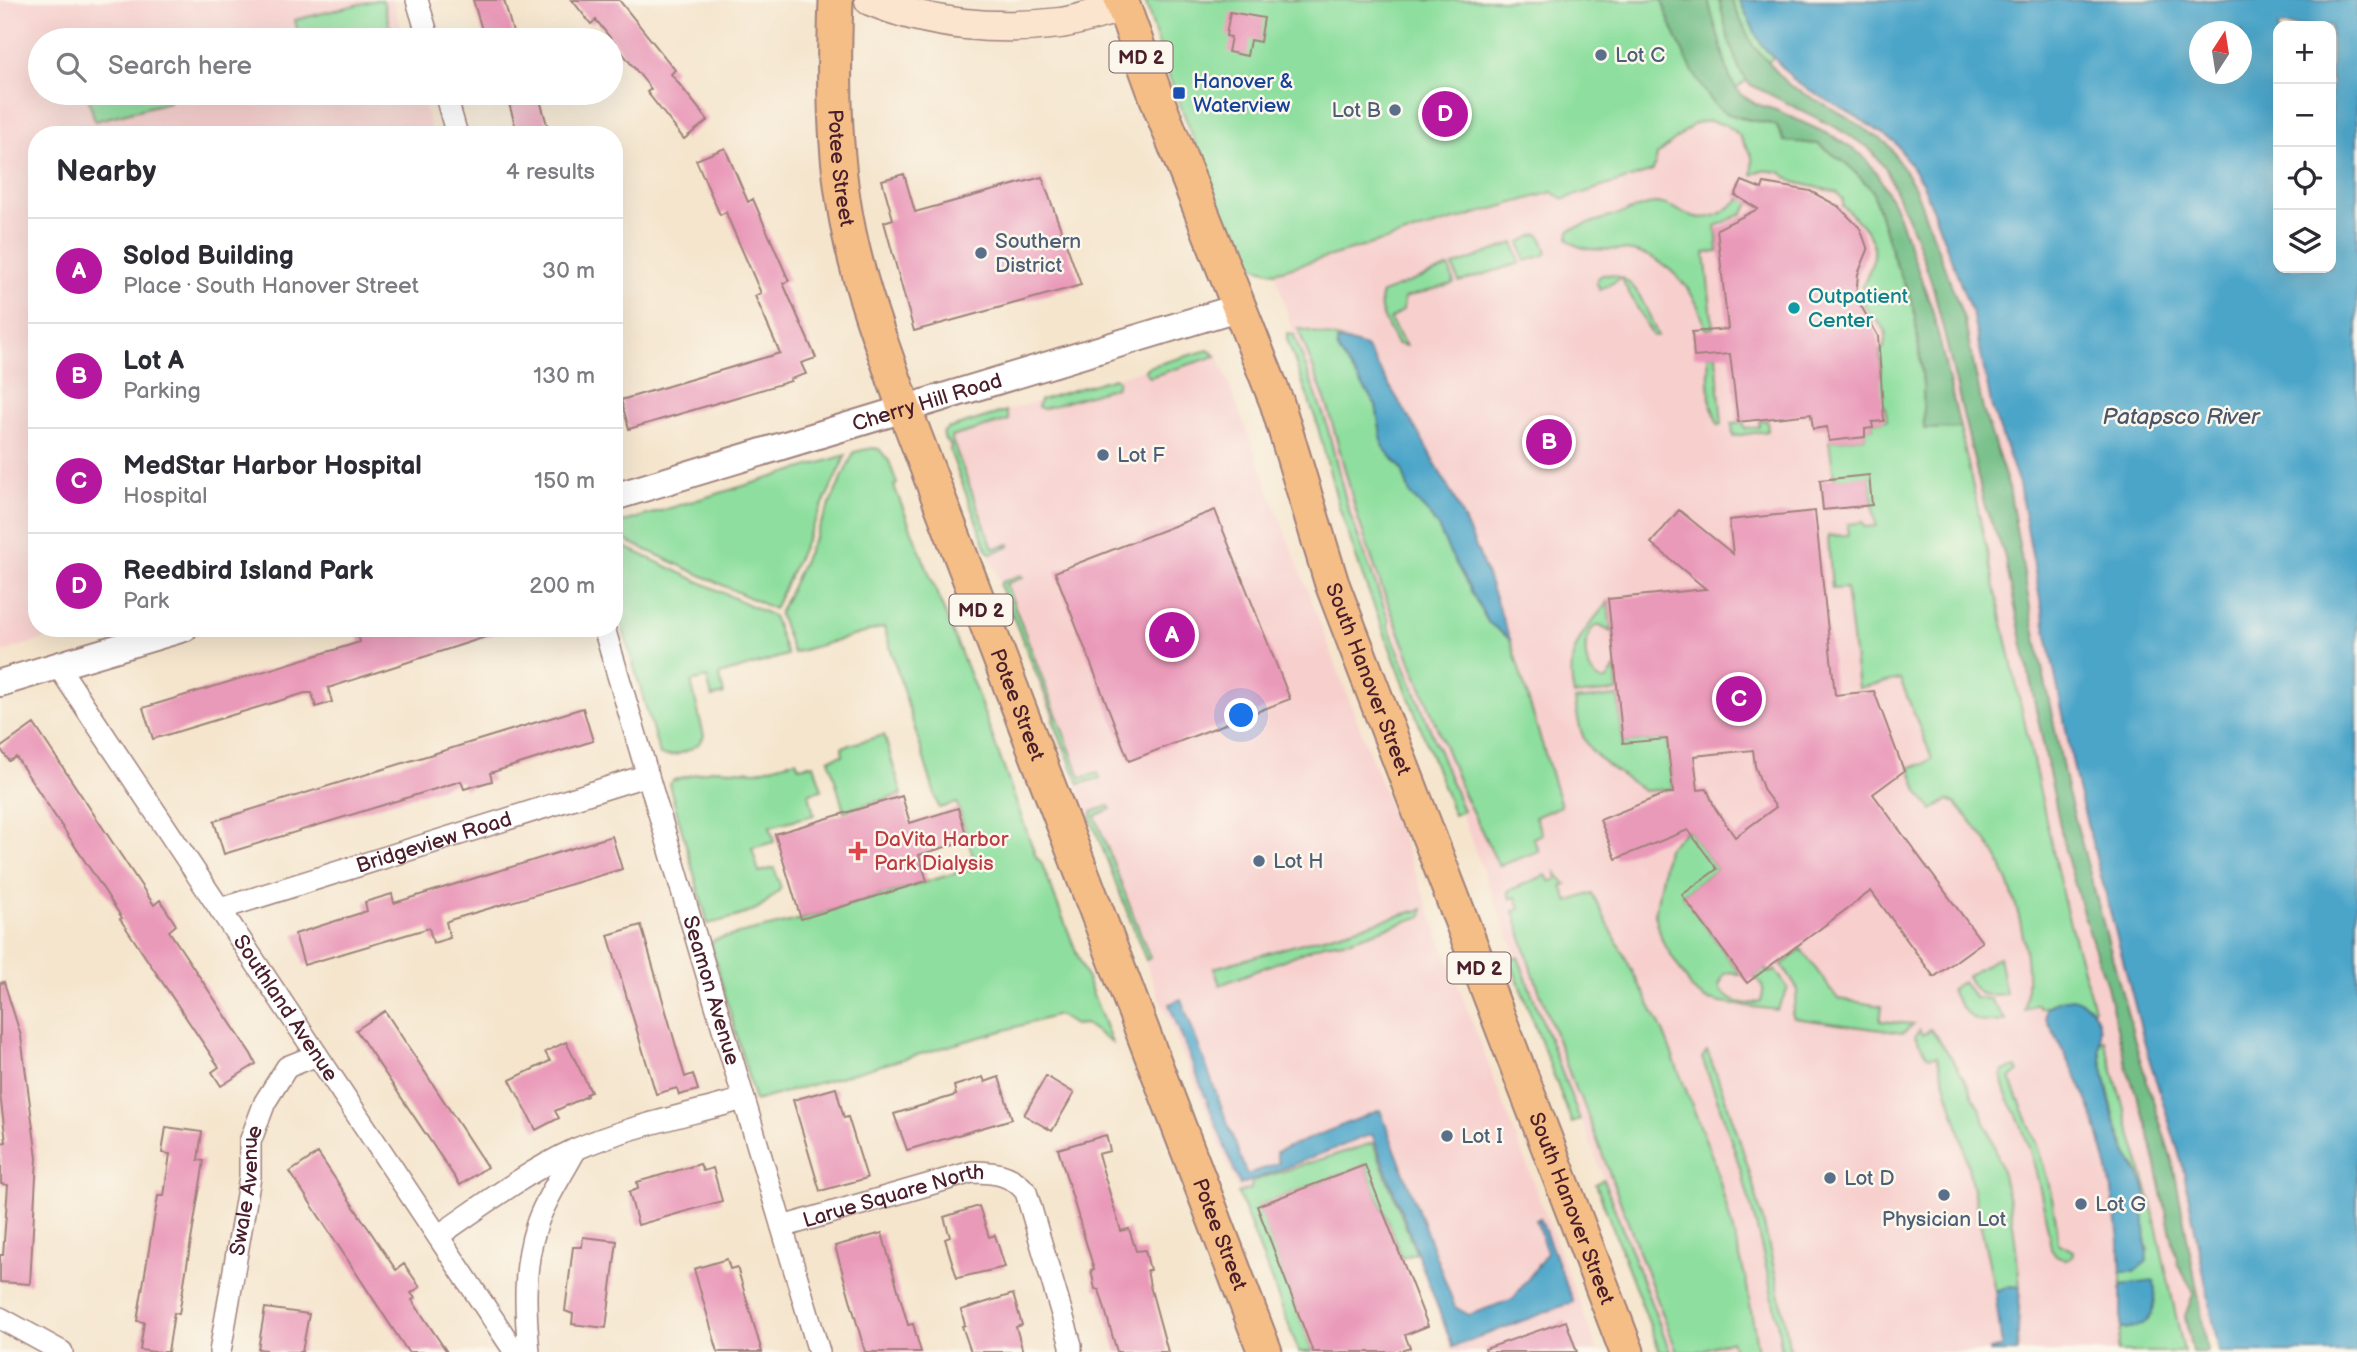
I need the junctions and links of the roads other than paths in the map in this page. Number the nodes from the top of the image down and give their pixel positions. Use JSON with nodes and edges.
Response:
{"nodes":[{"id":1,"x":417,"y":0,"type":"edge"},
{"id":2,"x":836,"y":0,"type":"edge"},
{"id":3,"x":870,"y":0,"type":"edge"},
{"id":4,"x":1122,"y":3,"type":"edge"},
{"id":5,"x":425,"y":28,"type":"edge"},
{"id":6,"x":448,"y":105,"type":"edge"},
{"id":7,"x":454,"y":126,"type":"edge"},
{"id":8,"x":1240,"y":307,"type":"junction"},
{"id":9,"x":905,"y":410,"type":"junction"},
{"id":10,"x":623,"y":494,"type":"edge"},
{"id":11,"x":154,"y":637,"type":"edge"},
{"id":12,"x":607,"y":637,"type":"edge"},
{"id":13,"x":58,"y":666,"type":"junction"},
{"id":14,"x":0,"y":683,"type":"edge"},
{"id":15,"x":648,"y":775,"type":"junction"},
{"id":16,"x":220,"y":909,"type":"junction"},
{"id":17,"x":317,"y":1055,"type":"junction"},
{"id":18,"x":744,"y":1099,"type":"junction"},
{"id":19,"x":576,"y":1149,"type":"junction"},
{"id":20,"x":782,"y":1227,"type":"junction"},
{"id":21,"x":438,"y":1236,"type":"junction"},
{"id":22,"x":0,"y":1318,"type":"edge"},
{"id":23,"x":62,"y":1352,"type":"edge"},
{"id":24,"x":219,"y":1352,"type":"edge"},
{"id":25,"x":515,"y":1352,"type":"edge"},
{"id":26,"x":529,"y":1352,"type":"edge"},
{"id":27,"x":820,"y":1352,"type":"edge"},
{"id":28,"x":1071,"y":1352,"type":"edge"},
{"id":29,"x":1265,"y":1352,"type":"edge"},
{"id":30,"x":1628,"y":1352,"type":"edge"}],
"edges":[{"from":1,"to":5,"type":"street"},
{"from":2,"to":9,"type":"main road","name":"Potee Street","number":"MD 2"},
{"from":3,"to":4,"type":"main road"},
{"from":4,"to":8,"type":"main road","name":"South Hanover Street","number":"MD 2"},
{"from":6,"to":7,"type":"street"},
{"from":8,"to":9,"type":"street","name":"Cherry Hill Road"},
{"from":8,"to":30,"type":"main road","name":"South Hanover Street","number":"MD 2"},
{"from":9,"to":10,"type":"street","name":"Cherry Hill Road"},
{"from":9,"to":29,"type":"main road","name":"Potee Street","number":"MD 2"},
{"from":11,"to":13,"type":"street"},
{"from":12,"to":15,"type":"street","name":"Seamon Avenue"},
{"from":13,"to":14,"type":"street"},
{"from":13,"to":16,"type":"street","name":"Southland Avenue"},
{"from":15,"to":16,"type":"street","name":"Bridgeview Road"},
{"from":15,"to":18,"type":"street","name":"Seamon Avenue"},
{"from":16,"to":17,"type":"street","name":"Southland Avenue"},
{"from":17,"to":21,"type":"street","name":"Southland Avenue"},
{"from":17,"to":24,"type":"street","name":"Swale Avenue"},
{"from":18,"to":19,"type":"street"},
{"from":18,"to":20,"type":"street","name":"Seamon Avenue"},
{"from":19,"to":21,"type":"street"},
{"from":19,"to":26,"type":"street"},
{"from":20,"to":27,"type":"street","name":"Seamon Avenue"},
{"from":20,"to":28,"type":"street","name":"Larue Square North"},
{"from":21,"to":25,"type":"street","name":"Southland Avenue"},
{"from":22,"to":23,"type":"street"}]}
